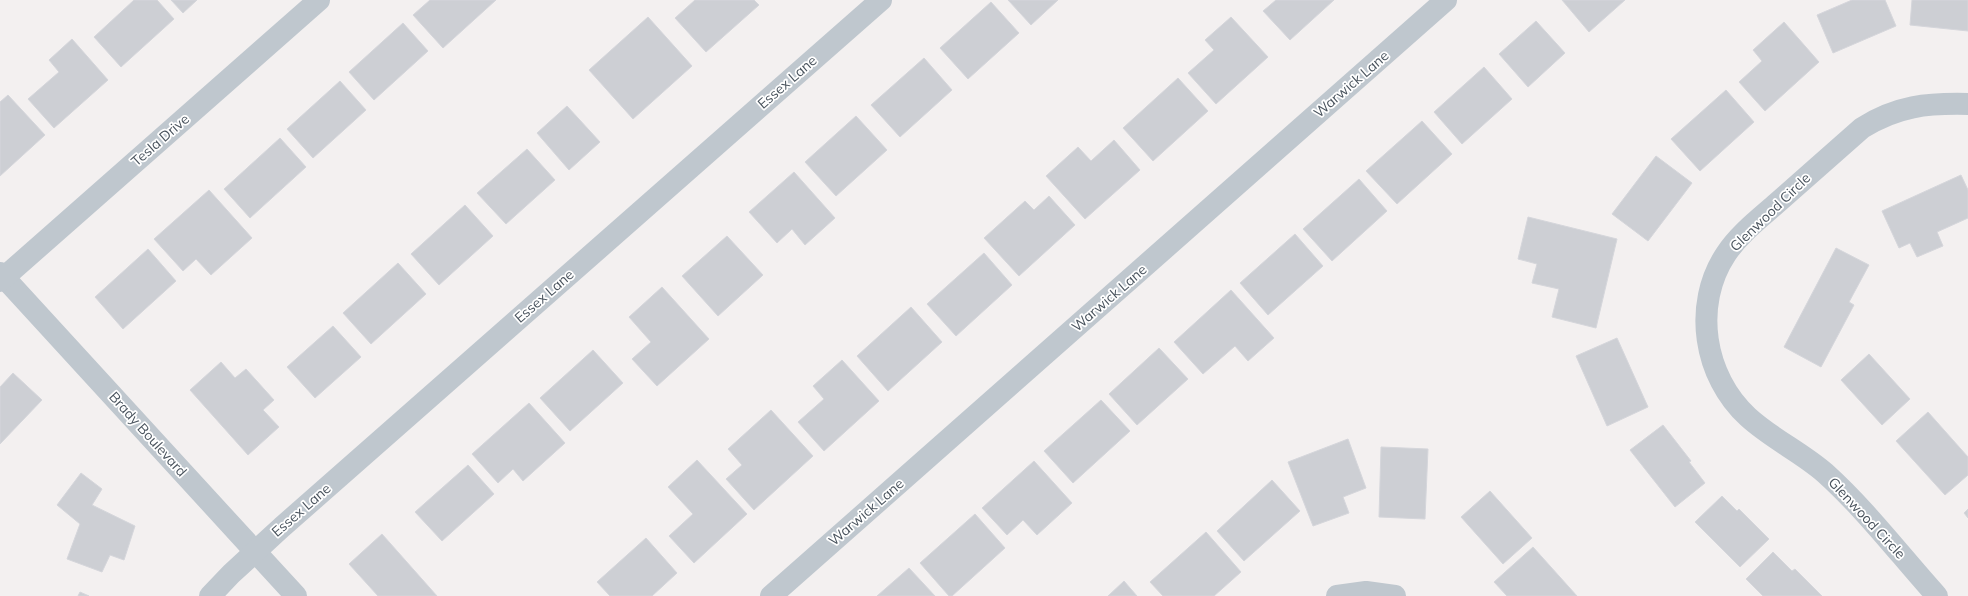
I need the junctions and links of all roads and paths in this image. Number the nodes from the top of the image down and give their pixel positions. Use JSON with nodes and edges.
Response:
{"nodes":[{"id":1,"x":319,"y":0,"type":"edge"},
{"id":2,"x":881,"y":0,"type":"edge"},
{"id":3,"x":1446,"y":0,"type":"edge"},
{"id":4,"x":1968,"y":104,"type":"edge"},
{"id":5,"x":1,"y":277,"type":"edge"},
{"id":6,"x":255,"y":551,"type":"junction"},
{"id":7,"x":210,"y":596,"type":"edge"},
{"id":8,"x":296,"y":596,"type":"edge"},
{"id":9,"x":771,"y":596,"type":"edge"},
{"id":10,"x":1337,"y":596,"type":"edge"},
{"id":11,"x":1396,"y":596,"type":"edge"},
{"id":12,"x":1937,"y":596,"type":"edge"}],
"edges":[{"from":1,"to":5,"type":"street","name":"Tesla Drive"},
{"from":2,"to":6,"type":"street","name":"Essex Lane"},
{"from":3,"to":9,"type":"street","name":"Warwick Lane"},
{"from":4,"to":12,"type":"street","name":"Glenwood Circle"},
{"from":5,"to":6,"type":"street","name":"Brady Boulevard"},
{"from":6,"to":7,"type":"street","name":"Essex Lane"},
{"from":6,"to":8,"type":"street","name":"Brady Boulevard"},
{"from":10,"to":11,"type":"street"}]}
